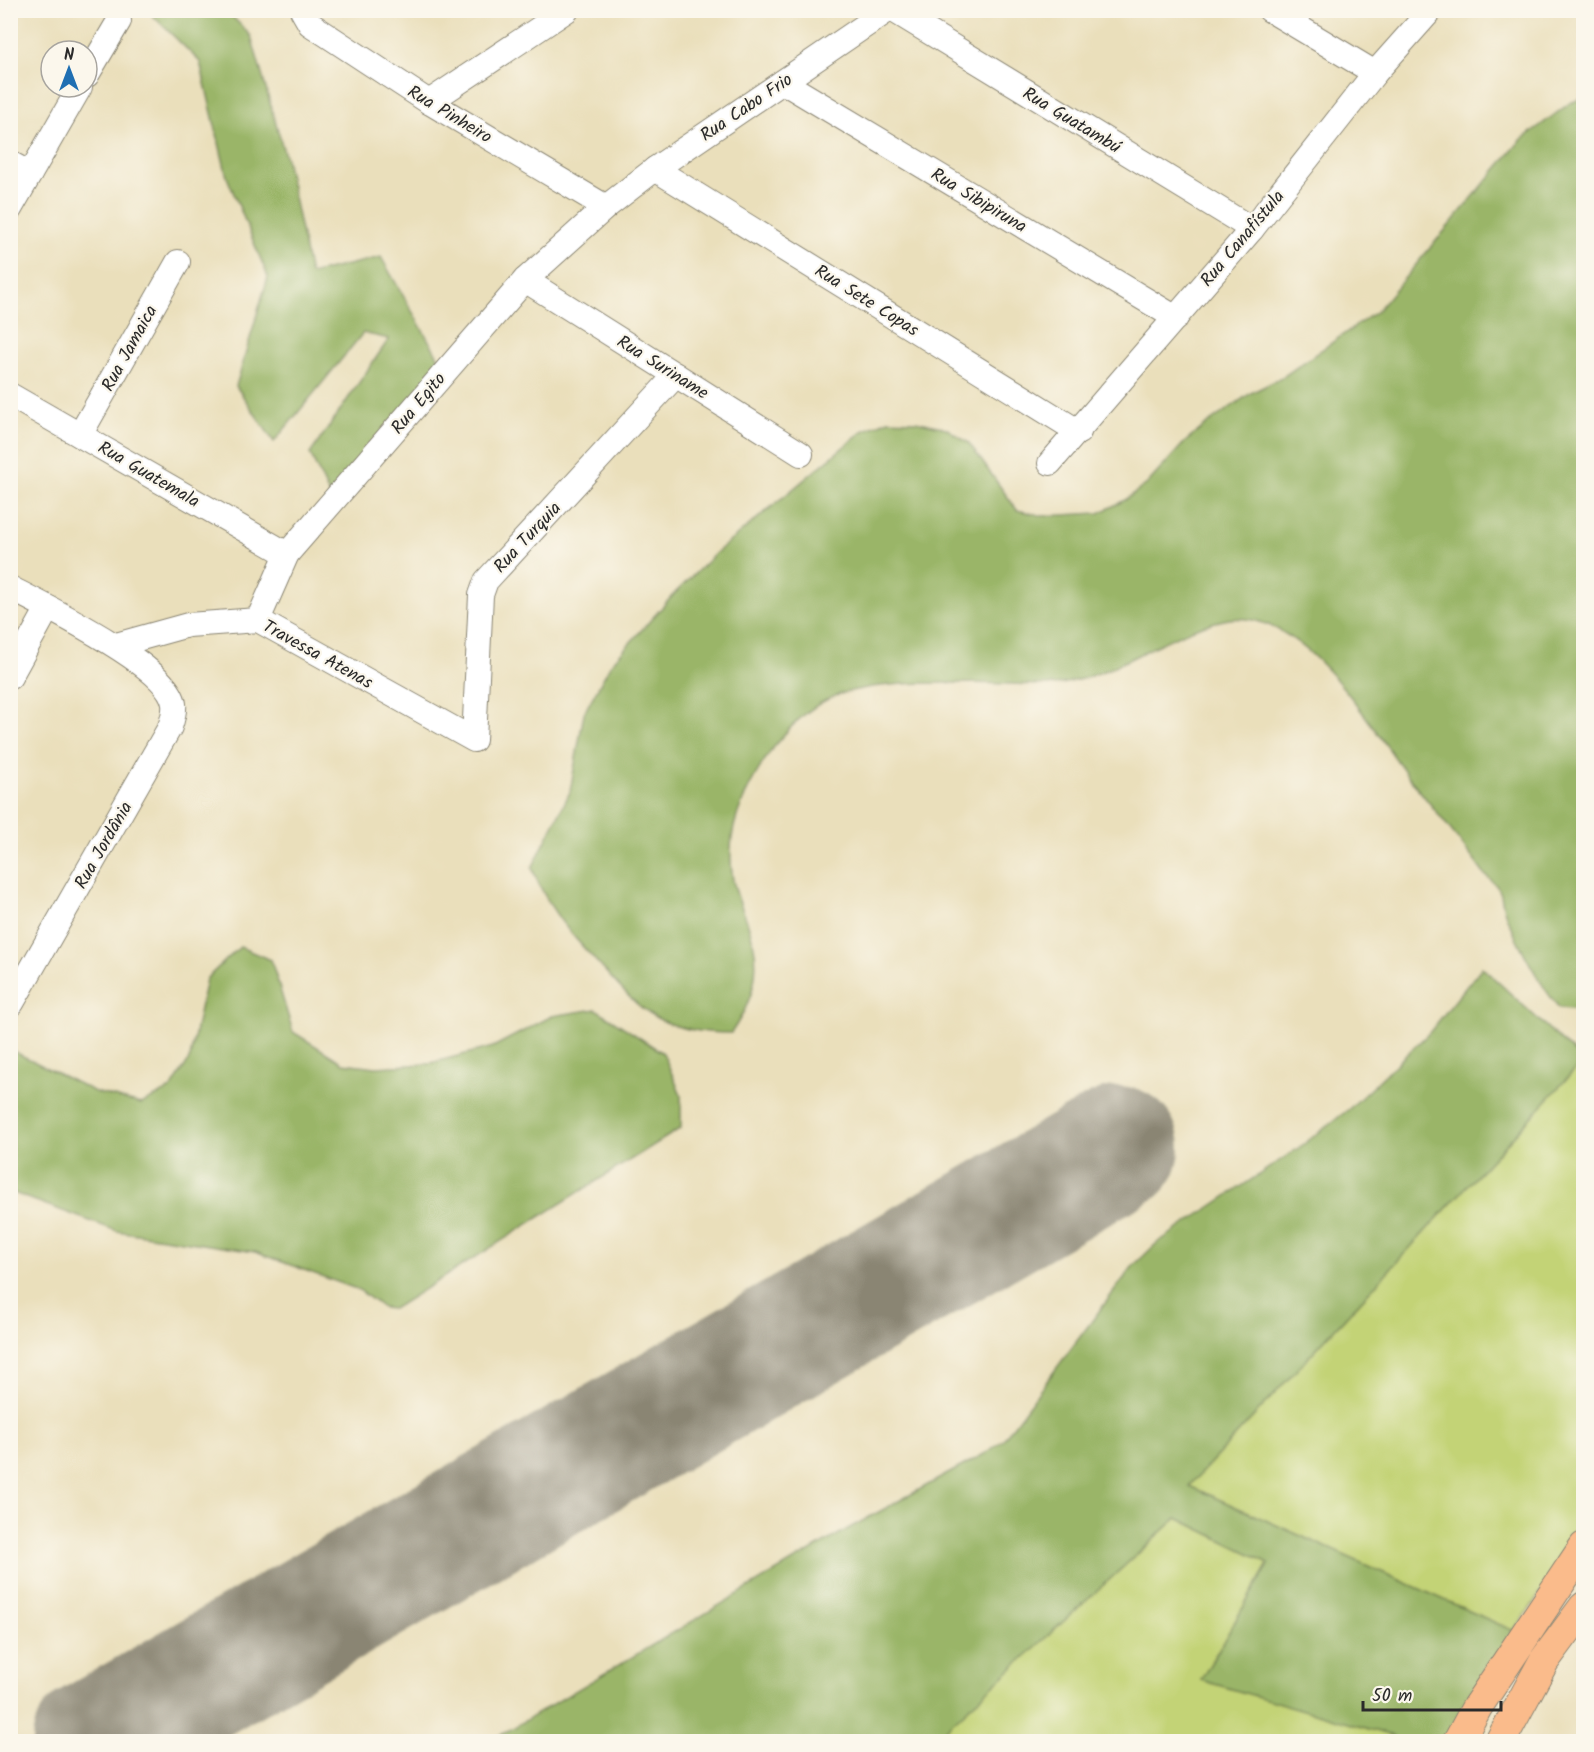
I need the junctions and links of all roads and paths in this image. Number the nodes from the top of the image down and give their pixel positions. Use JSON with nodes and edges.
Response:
{"nodes":[{"id":1,"x":302,"y":10,"type":"edge"},
{"id":2,"x":567,"y":10,"type":"edge"},
{"id":3,"x":888,"y":10,"type":"edge"},
{"id":4,"x":893,"y":10,"type":"edge"},
{"id":5,"x":1270,"y":10,"type":"edge"},
{"id":6,"x":1431,"y":10,"type":"edge"},
{"id":7,"x":118,"y":21,"type":"dead end"},
{"id":8,"x":99,"y":54,"type":"edge"},
{"id":9,"x":1375,"y":73,"type":"junction"},
{"id":10,"x":783,"y":82,"type":"junction"},
{"id":11,"x":71,"y":99,"type":"edge"},
{"id":12,"x":429,"y":102,"type":"junction"},
{"id":13,"x":20,"y":169,"type":"edge"},
{"id":14,"x":656,"y":169,"type":"junction"},
{"id":15,"x":606,"y":207,"type":"junction"},
{"id":16,"x":10,"y":208,"type":"edge"},
{"id":17,"x":1252,"y":229,"type":"junction"},
{"id":18,"x":178,"y":262,"type":"dead end"},
{"id":19,"x":525,"y":280,"type":"junction"},
{"id":20,"x":1176,"y":318,"type":"junction"},
{"id":21,"x":676,"y":375,"type":"junction"},
{"id":22,"x":10,"y":395,"type":"edge"},
{"id":23,"x":1079,"y":432,"type":"junction"},
{"id":24,"x":80,"y":435,"type":"junction"},
{"id":25,"x":801,"y":454,"type":"dead end"},
{"id":26,"x":1050,"y":463,"type":"dead end"},
{"id":27,"x":287,"y":554,"type":"junction"},
{"id":28,"x":10,"y":588,"type":"edge"},
{"id":29,"x":48,"y":608,"type":"junction"},
{"id":30,"x":258,"y":620,"type":"junction"},
{"id":31,"x":116,"y":645,"type":"junction"},
{"id":32,"x":10,"y":677,"type":"edge"},
{"id":33,"x":474,"y":740,"type":"joint"},
{"id":34,"x":12,"y":1003,"type":"dead end"},
{"id":35,"x":1584,"y":1547,"type":"edge"},
{"id":36,"x":1584,"y":1607,"type":"edge"},
{"id":37,"x":1458,"y":1742,"type":"edge"},
{"id":38,"x":1500,"y":1742,"type":"edge"}],
"edges":[{"from":1,"to":12,"type":"street","name":"Rua Pinheiro"},
{"from":2,"to":12,"type":"street"},
{"from":3,"to":10,"type":"street","name":"Rua Cabo Frio"},
{"from":4,"to":17,"type":"street","name":"Rua Guatambú"},
{"from":5,"to":9,"type":"street"},
{"from":6,"to":9,"type":"street","name":"Rua Canafístula"},
{"from":7,"to":8,"type":"street"},
{"from":9,"to":17,"type":"street","name":"Rua Canafístula"},
{"from":10,"to":14,"type":"street","name":"Rua Cabo Frio"},
{"from":10,"to":20,"type":"street","name":"Rua Sibipiruna"},
{"from":11,"to":13,"type":"street"},
{"from":12,"to":15,"type":"street","name":"Rua Pinheiro"},
{"from":13,"to":16,"type":"street"},
{"from":14,"to":15,"type":"street","name":"Rua Cabo Frio"},
{"from":14,"to":23,"type":"street","name":"Rua Sete Copas"},
{"from":15,"to":19,"type":"street","name":"Rua Egito"},
{"from":17,"to":20,"type":"street","name":"Rua Canafístula"},
{"from":18,"to":24,"type":"street","name":"Rua Jamaica"},
{"from":19,"to":21,"type":"street","name":"Rua Suriname"},
{"from":19,"to":27,"type":"street","name":"Rua Egito"},
{"from":20,"to":23,"type":"street","name":"Rua Canafístula"},
{"from":21,"to":25,"type":"street","name":"Rua Suriname"},
{"from":21,"to":33,"type":"street","name":"Rua Turquia"},
{"from":22,"to":24,"type":"street","name":"Rua Guatemala"},
{"from":23,"to":26,"type":"street","name":"Rua Canafístula"},
{"from":24,"to":27,"type":"street","name":"Rua Guatemala"},
{"from":27,"to":30,"type":"street","name":"Rua Egito"},
{"from":28,"to":29,"type":"street"},
{"from":29,"to":31,"type":"street"},
{"from":29,"to":32,"type":"street"},
{"from":30,"to":31,"type":"street","name":"Travessa Atenas"},
{"from":30,"to":33,"type":"street","name":"Travessa Atenas"},
{"from":31,"to":34,"type":"street","name":"Rua Jordânia"},
{"from":35,"to":37,"type":"main road"},
{"from":36,"to":38,"type":"main road"}]}
